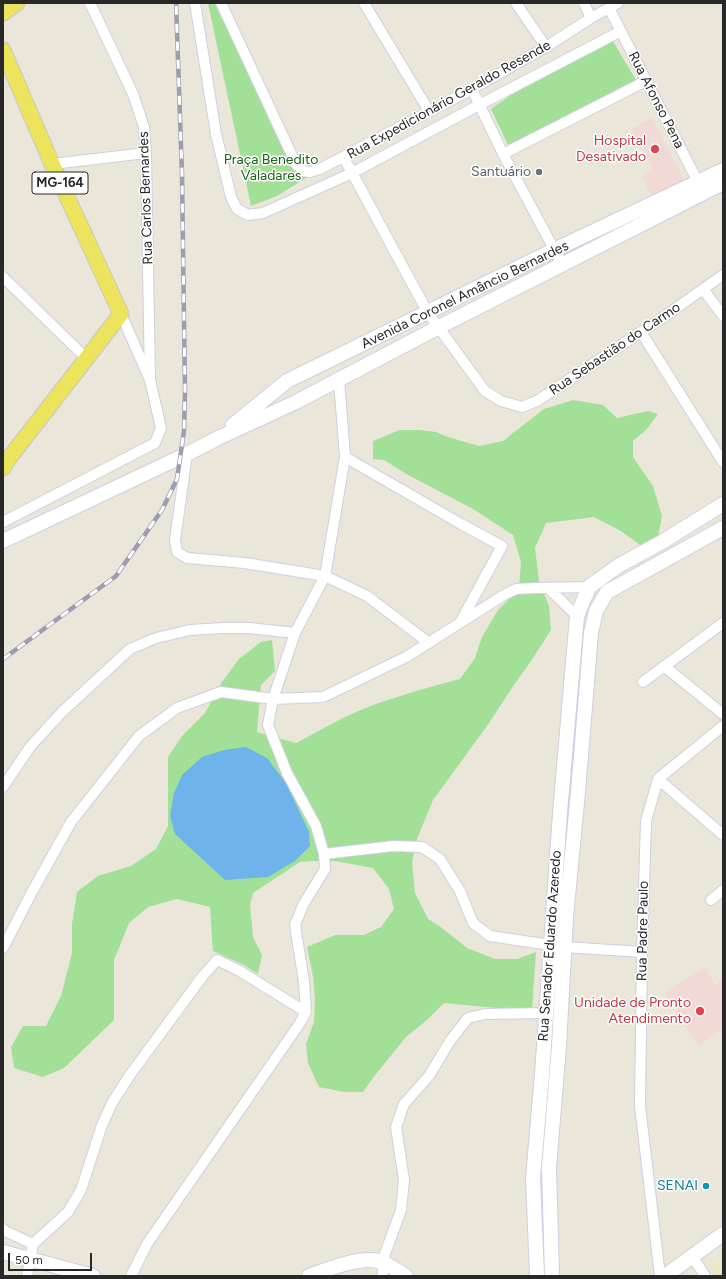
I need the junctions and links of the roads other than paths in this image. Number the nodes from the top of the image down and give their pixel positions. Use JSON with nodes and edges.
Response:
{"nodes":[{"id":1,"x":17,"y":3,"type":"edge"},
{"id":2,"x":90,"y":3,"type":"edge"},
{"id":3,"x":195,"y":3,"type":"edge"},
{"id":4,"x":221,"y":3,"type":"edge"},
{"id":5,"x":364,"y":3,"type":"edge"},
{"id":6,"x":516,"y":3,"type":"edge"},
{"id":7,"x":584,"y":3,"type":"edge"},
{"id":8,"x":613,"y":5,"type":"edge"},
{"id":9,"x":3,"y":13,"type":"edge"},
{"id":10,"x":591,"y":18,"type":"junction"},
{"id":11,"x":621,"y":31,"type":"junction"},
{"id":12,"x":546,"y":47,"type":"junction"},
{"id":13,"x":3,"y":50,"type":"edge"},
{"id":14,"x":646,"y":81,"type":"junction"},
{"id":15,"x":472,"y":89,"type":"junction"},
{"id":16,"x":479,"y":104,"type":"junction"},
{"id":17,"x":429,"y":111,"type":"junction"},
{"id":18,"x":146,"y":154,"type":"junction"},
{"id":19,"x":503,"y":154,"type":"junction"},
{"id":20,"x":344,"y":158,"type":"junction"},
{"id":21,"x":52,"y":164,"type":"junction"},
{"id":22,"x":352,"y":173,"type":"junction"},
{"id":23,"x":723,"y":174,"type":"edge"},
{"id":24,"x":701,"y":187,"type":"junction"},
{"id":25,"x":554,"y":250,"type":"junction"},
{"id":26,"x":562,"y":264,"type":"junction"},
{"id":27,"x":723,"y":275,"type":"edge"},
{"id":28,"x":3,"y":277,"type":"edge"},
{"id":29,"x":703,"y":289,"type":"junction"},
{"id":30,"x":428,"y":313,"type":"junction"},
{"id":31,"x":121,"y":314,"type":"junction"},
{"id":32,"x":723,"y":316,"type":"edge"},
{"id":33,"x":439,"y":327,"type":"junction"},
{"id":34,"x":642,"y":332,"type":"junction"},
{"id":35,"x":86,"y":358,"type":"junction"},
{"id":36,"x":150,"y":380,"type":"junction"},
{"id":37,"x":339,"y":380,"type":"junction"},
{"id":38,"x":218,"y":438,"type":"junction"},
{"id":39,"x":187,"y":454,"type":"junction"},
{"id":40,"x":345,"y":457,"type":"junction"},
{"id":41,"x":5,"y":459,"type":"edge"},
{"id":42,"x":723,"y":462,"type":"edge"},
{"id":43,"x":723,"y":504,"type":"edge"},
{"id":44,"x":3,"y":522,"type":"edge"},
{"id":45,"x":723,"y":528,"type":"edge"},
{"id":46,"x":3,"y":541,"type":"edge"},
{"id":47,"x":325,"y":576,"type":"junction"},
{"id":48,"x":589,"y":587,"type":"junction"},
{"id":49,"x":548,"y":588,"type":"junction"},
{"id":50,"x":577,"y":616,"type":"junction"},
{"id":51,"x":460,"y":623,"type":"junction"},
{"id":52,"x":723,"y":623,"type":"edge"},
{"id":53,"x":295,"y":633,"type":"junction"},
{"id":54,"x":429,"y":642,"type":"junction"},
{"id":55,"x":664,"y":666,"type":"junction"},
{"id":56,"x":643,"y":682,"type":"dead end"},
{"id":57,"x":273,"y":699,"type":"junction"},
{"id":58,"x":723,"y":714,"type":"edge"},
{"id":59,"x":723,"y":726,"type":"edge"},
{"id":60,"x":658,"y":779,"type":"junction"},
{"id":61,"x":3,"y":788,"type":"edge"},
{"id":62,"x":723,"y":835,"type":"edge"},
{"id":63,"x":324,"y":854,"type":"junction"},
{"id":64,"x":723,"y":890,"type":"edge"},
{"id":65,"x":711,"y":900,"type":"dead end"},
{"id":66,"x":550,"y":946,"type":"junction"},
{"id":67,"x":3,"y":948,"type":"edge"},
{"id":68,"x":564,"y":948,"type":"junction"},
{"id":69,"x":642,"y":952,"type":"junction"},
{"id":70,"x":306,"y":1012,"type":"junction"},
{"id":71,"x":546,"y":1013,"type":"junction"},
{"id":72,"x":538,"y":1113,"type":"junction"},
{"id":73,"x":553,"y":1113,"type":"junction"},
{"id":74,"x":3,"y":1229,"type":"edge"},
{"id":75,"x":723,"y":1234,"type":"edge"},
{"id":76,"x":33,"y":1244,"type":"junction"},
{"id":77,"x":3,"y":1252,"type":"edge"},
{"id":78,"x":692,"y":1256,"type":"junction"},
{"id":79,"x":30,"y":1260,"type":"junction"},
{"id":80,"x":382,"y":1269,"type":"edge"},
{"id":81,"x":27,"y":1276,"type":"edge"},
{"id":82,"x":93,"y":1276,"type":"edge"},
{"id":83,"x":131,"y":1276,"type":"edge"},
{"id":84,"x":310,"y":1276,"type":"edge"},
{"id":85,"x":406,"y":1276,"type":"edge"},
{"id":86,"x":537,"y":1276,"type":"edge"},
{"id":87,"x":552,"y":1276,"type":"edge"},
{"id":88,"x":660,"y":1276,"type":"edge"},
{"id":89,"x":665,"y":1276,"type":"edge"},
{"id":90,"x":705,"y":1276,"type":"edge"}],
"edges":[{"from":1,"to":9,"type":"main road"},
{"from":2,"to":18,"type":"street","name":"Rua Carlos Bernardes"},
{"from":3,"to":22,"type":"street"},
{"from":4,"to":20,"type":"street","name":"Rua Expedicionário Geraldo Resende"},
{"from":5,"to":17,"type":"street"},
{"from":6,"to":12,"type":"street"},
{"from":7,"to":10,"type":"street"},
{"from":8,"to":10,"type":"street","name":"Rua Expedicionário Geraldo Resende"},
{"from":8,"to":11,"type":"street","name":"Rua Afonso Pena"},
{"from":10,"to":12,"type":"street","name":"Rua Expedicionário Geraldo Resende"},
{"from":11,"to":14,"type":"street","name":"Rua Afonso Pena"},
{"from":11,"to":16,"type":"street"},
{"from":12,"to":15,"type":"street","name":"Rua Expedicionário Geraldo Resende"},
{"from":13,"to":21,"type":"main road","number":"MG-164"},
{"from":14,"to":19,"type":"street"},
{"from":14,"to":24,"type":"street","name":"Rua Afonso Pena"},
{"from":15,"to":16,"type":"street"},
{"from":15,"to":17,"type":"street","name":"Rua Expedicionário Geraldo Resende"},
{"from":16,"to":19,"type":"street"},
{"from":16,"to":22,"type":"street"},
{"from":17,"to":20,"type":"street","name":"Rua Expedicionário Geraldo Resende"},
{"from":18,"to":21,"type":"street"},
{"from":18,"to":36,"type":"street","name":"Rua Carlos Bernardes"},
{"from":19,"to":25,"type":"street"},
{"from":20,"to":22,"type":"street","name":"Rua Sebastião do Carmo"},
{"from":21,"to":31,"type":"main road","number":"MG-164"},
{"from":22,"to":30,"type":"street","name":"Rua Sebastião do Carmo"},
{"from":23,"to":24,"type":"street","name":"Avenida Coronel Amâncio Bernardes"},
{"from":24,"to":25,"type":"street","name":"Avenida Coronel Amâncio Bernardes"},
{"from":24,"to":26,"type":"street","name":"Avenida Coronel Amâncio Bernardes"},
{"from":25,"to":26,"type":"street"},
{"from":25,"to":30,"type":"street","name":"Avenida Coronel Amâncio Bernardes"},
{"from":26,"to":33,"type":"street","name":"Avenida Coronel Amâncio Bernardes"},
{"from":27,"to":29,"type":"street","name":"Rua Sebastião do Carmo"},
{"from":28,"to":35,"type":"street"},
{"from":29,"to":32,"type":"street"},
{"from":29,"to":34,"type":"street","name":"Rua Sebastião do Carmo"},
{"from":30,"to":33,"type":"street","name":"Rua Sebastião do Carmo"},
{"from":30,"to":38,"type":"street","name":"Avenida Coronel Amâncio Bernardes"},
{"from":31,"to":35,"type":"main road"},
{"from":31,"to":36,"type":"street"},
{"from":33,"to":34,"type":"street","name":"Rua Sebastião do Carmo"},
{"from":33,"to":37,"type":"street","name":"Avenida Coronel Amâncio Bernardes"},
{"from":34,"to":42,"type":"street"},
{"from":35,"to":41,"type":"main road"},
{"from":36,"to":44,"type":"street"},
{"from":37,"to":38,"type":"street","name":"Avenida Coronel Amâncio Bernardes"},
{"from":37,"to":40,"type":"street"},
{"from":38,"to":39,"type":"street","name":"Avenida Coronel Amâncio Bernardes"},
{"from":39,"to":46,"type":"street","name":"Avenida Coronel Amâncio Bernardes"},
{"from":39,"to":47,"type":"street"},
{"from":40,"to":47,"type":"street"},
{"from":40,"to":51,"type":"street"},
{"from":43,"to":48,"type":"street"},
{"from":45,"to":68,"type":"street","name":"Rua Senador Eduardo Azeredo"},
{"from":47,"to":53,"type":"street"},
{"from":47,"to":54,"type":"street"},
{"from":48,"to":49,"type":"street"},
{"from":48,"to":50,"type":"street","name":"Rua Senador Eduardo Azeredo"},
{"from":49,"to":50,"type":"street"},
{"from":49,"to":51,"type":"street"},
{"from":50,"to":66,"type":"street","name":"Rua Senador Eduardo Azeredo"},
{"from":51,"to":54,"type":"street"},
{"from":52,"to":55,"type":"street"},
{"from":53,"to":57,"type":"street"},
{"from":53,"to":61,"type":"street"},
{"from":54,"to":57,"type":"street"},
{"from":55,"to":56,"type":"street"},
{"from":55,"to":58,"type":"street"},
{"from":57,"to":63,"type":"street"},
{"from":57,"to":67,"type":"street"},
{"from":59,"to":60,"type":"street"},
{"from":60,"to":62,"type":"street"},
{"from":60,"to":69,"type":"street","name":"Rua Padre Paulo"},
{"from":63,"to":66,"type":"street"},
{"from":63,"to":70,"type":"street"},
{"from":64,"to":65,"type":"street"},
{"from":66,"to":68,"type":"street"},
{"from":66,"to":71,"type":"street","name":"Rua Senador Eduardo Azeredo"},
{"from":68,"to":69,"type":"street"},
{"from":68,"to":73,"type":"street","name":"Rua Senador Eduardo Azeredo"},
{"from":69,"to":88,"type":"street","name":"Rua Padre Paulo"},
{"from":70,"to":76,"type":"street"},
{"from":70,"to":83,"type":"street"},
{"from":71,"to":72,"type":"street","name":"Rua Senador Eduardo Azeredo"},
{"from":71,"to":80,"type":"street"},
{"from":72,"to":73,"type":"street"},
{"from":72,"to":86,"type":"street","name":"Rua Senador Eduardo Azeredo"},
{"from":73,"to":87,"type":"street","name":"Rua Senador Eduardo Azeredo"},
{"from":74,"to":76,"type":"street"},
{"from":75,"to":78,"type":"street"},
{"from":76,"to":79,"type":"street"},
{"from":77,"to":79,"type":"street"},
{"from":78,"to":89,"type":"street"},
{"from":78,"to":90,"type":"street"},
{"from":79,"to":81,"type":"street"},
{"from":79,"to":82,"type":"street"},
{"from":80,"to":84,"type":"street"},
{"from":80,"to":85,"type":"street"}]}
